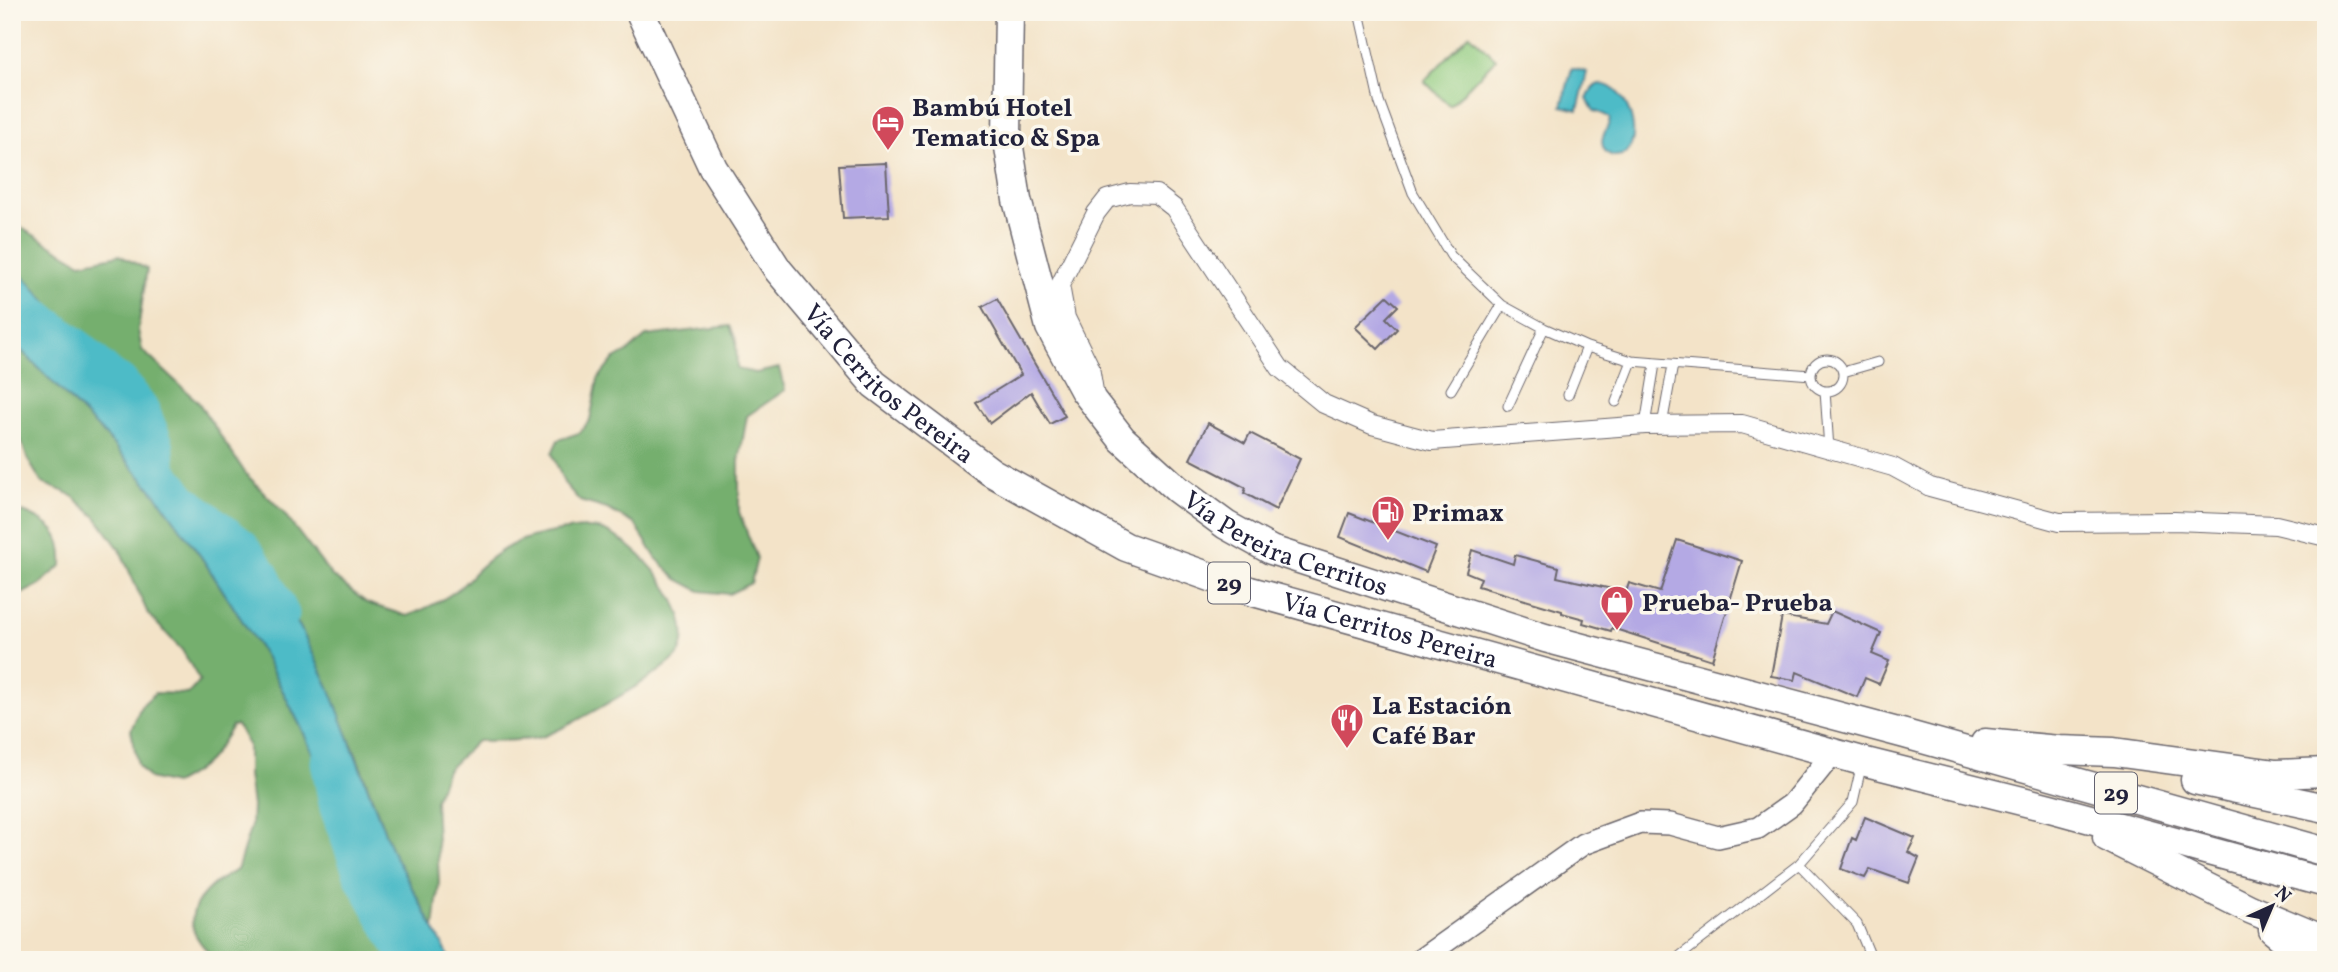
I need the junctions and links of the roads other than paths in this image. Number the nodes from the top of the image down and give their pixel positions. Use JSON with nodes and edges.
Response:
{"nodes":[{"id":1,"x":639,"y":12,"type":"edge"},
{"id":2,"x":1009,"y":12,"type":"edge"},
{"id":3,"x":1359,"y":12,"type":"edge"},
{"id":4,"x":1503,"y":305,"type":"junction"},
{"id":5,"x":1544,"y":328,"type":"junction"},
{"id":6,"x":1587,"y":347,"type":"junction"},
{"id":7,"x":1632,"y":361,"type":"junction"},
{"id":8,"x":1878,"y":362,"type":"dead end"},
{"id":9,"x":1655,"y":364,"type":"junction"},
{"id":10,"x":1673,"y":365,"type":"junction"},
{"id":11,"x":1843,"y":372,"type":"junction"},
{"id":12,"x":1811,"y":375,"type":"junction"},
{"id":13,"x":1451,"y":390,"type":"dead end"},
{"id":14,"x":1825,"y":391,"type":"junction"},
{"id":15,"x":1567,"y":396,"type":"dead end"},
{"id":16,"x":1616,"y":402,"type":"dead end"},
{"id":17,"x":1508,"y":405,"type":"dead end"},
{"id":18,"x":1097,"y":408,"type":"junction"},
{"id":19,"x":1653,"y":425,"type":"junction"},
{"id":20,"x":1829,"y":450,"type":"junction"},
{"id":21,"x":2326,"y":537,"type":"edge"},
{"id":22,"x":1905,"y":734,"type":"junction"},
{"id":23,"x":2059,"y":750,"type":"junction"},
{"id":24,"x":1833,"y":753,"type":"junction"},
{"id":25,"x":1862,"y":761,"type":"junction"},
{"id":26,"x":2326,"y":772,"type":"edge"},
{"id":27,"x":2050,"y":808,"type":"junction"},
{"id":28,"x":2326,"y":808,"type":"edge"},
{"id":29,"x":2326,"y":852,"type":"edge"},
{"id":30,"x":1799,"y":864,"type":"junction"},
{"id":31,"x":2197,"y":882,"type":"junction"},
{"id":32,"x":2324,"y":882,"type":"edge"},
{"id":33,"x":2326,"y":941,"type":"edge"},
{"id":34,"x":1680,"y":956,"type":"dead end"},
{"id":35,"x":1420,"y":960,"type":"edge"},
{"id":36,"x":1869,"y":960,"type":"edge"},
{"id":37,"x":2310,"y":960,"type":"edge"}],
"edges":[{"from":1,"to":24,"type":"highway","name":"Vía Cerritos Pereira","number":"29"},
{"from":2,"to":18,"type":"highway","name":"Vía Pereira Cerritos","number":"29"},
{"from":3,"to":4,"type":"lane"},
{"from":4,"to":5,"type":"lane"},
{"from":4,"to":13,"type":"lane"},
{"from":5,"to":6,"type":"lane"},
{"from":5,"to":17,"type":"lane"},
{"from":6,"to":7,"type":"lane"},
{"from":6,"to":15,"type":"lane"},
{"from":7,"to":9,"type":"lane"},
{"from":7,"to":16,"type":"lane"},
{"from":8,"to":11,"type":"lane"},
{"from":9,"to":10,"type":"lane"},
{"from":9,"to":19,"type":"lane"},
{"from":10,"to":12,"type":"lane"},
{"from":10,"to":19,"type":"lane"},
{"from":11,"to":12,"type":"lane"},
{"from":11,"to":14,"type":"lane"},
{"from":12,"to":14,"type":"lane"},
{"from":14,"to":20,"type":"lane"},
{"from":18,"to":19,"type":"street"},
{"from":18,"to":22,"type":"highway","name":"Vía Pereira Cerritos","number":"29"},
{"from":19,"to":20,"type":"street"},
{"from":20,"to":21,"type":"street"},
{"from":22,"to":23,"type":"highway"},
{"from":22,"to":29,"type":"highway","number":"29"},
{"from":23,"to":26,"type":"highway"},
{"from":23,"to":28,"type":"highway"},
{"from":24,"to":25,"type":"highway","name":"Vía Cerritos Pereira","number":"29"},
{"from":24,"to":35,"type":"street"},
{"from":25,"to":27,"type":"highway","name":"Vía Cerritos Pereira","number":"29"},
{"from":25,"to":30,"type":"lane"},
{"from":27,"to":31,"type":"highway"},
{"from":27,"to":32,"type":"highway","number":"29"},
{"from":30,"to":34,"type":"lane"},
{"from":30,"to":36,"type":"lane"},
{"from":31,"to":33,"type":"highway"},
{"from":31,"to":37,"type":"highway"}]}
